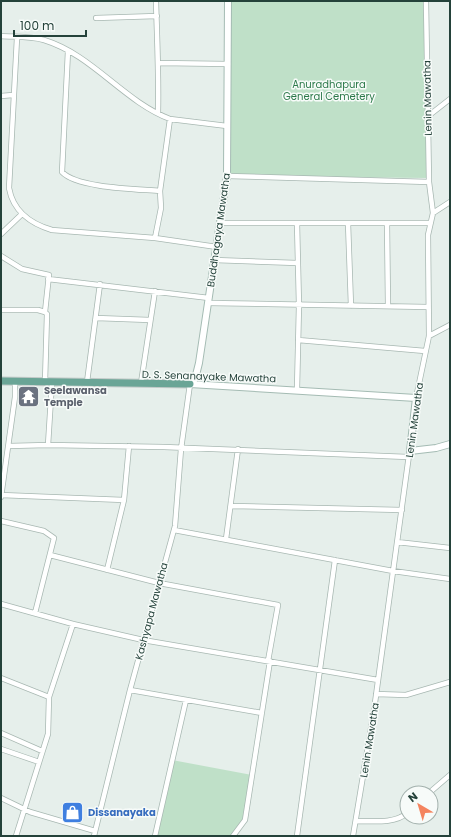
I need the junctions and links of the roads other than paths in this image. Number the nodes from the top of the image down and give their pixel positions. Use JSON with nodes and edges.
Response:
{"nodes":[{"id":1,"x":156,"y":1,"type":"edge"},
{"id":2,"x":228,"y":1,"type":"edge"},
{"id":3,"x":426,"y":1,"type":"edge"},
{"id":4,"x":156,"y":16,"type":"junction"},
{"id":5,"x":96,"y":18,"type":"dead end"},
{"id":6,"x":1,"y":36,"type":"edge"},
{"id":7,"x":17,"y":38,"type":"junction"},
{"id":8,"x":68,"y":51,"type":"junction"},
{"id":9,"x":159,"y":63,"type":"junction"},
{"id":10,"x":228,"y":64,"type":"junction"},
{"id":11,"x":14,"y":95,"type":"junction"},
{"id":12,"x":1,"y":96,"type":"edge"},
{"id":13,"x":450,"y":99,"type":"edge"},
{"id":14,"x":158,"y":113,"type":"junction"},
{"id":15,"x":427,"y":117,"type":"junction"},
{"id":16,"x":170,"y":119,"type":"junction"},
{"id":17,"x":227,"y":126,"type":"junction"},
{"id":18,"x":227,"y":176,"type":"junction"},
{"id":19,"x":429,"y":182,"type":"junction"},
{"id":20,"x":160,"y":191,"type":"junction"},
{"id":21,"x":450,"y":202,"type":"edge"},
{"id":22,"x":433,"y":213,"type":"junction"},
{"id":23,"x":22,"y":214,"type":"junction"},
{"id":24,"x":221,"y":223,"type":"junction"},
{"id":25,"x":297,"y":223,"type":"junction"},
{"id":26,"x":348,"y":223,"type":"junction"},
{"id":27,"x":388,"y":223,"type":"junction"},
{"id":28,"x":430,"y":223,"type":"junction"},
{"id":29,"x":1,"y":234,"type":"edge"},
{"id":30,"x":155,"y":238,"type":"junction"},
{"id":31,"x":217,"y":247,"type":"junction"},
{"id":32,"x":1,"y":256,"type":"edge"},
{"id":33,"x":214,"y":260,"type":"junction"},
{"id":34,"x":297,"y":263,"type":"junction"},
{"id":35,"x":48,"y":279,"type":"junction"},
{"id":36,"x":100,"y":284,"type":"junction"},
{"id":37,"x":155,"y":291,"type":"junction"},
{"id":38,"x":208,"y":300,"type":"junction"},
{"id":39,"x":299,"y":305,"type":"junction"},
{"id":40,"x":350,"y":306,"type":"junction"},
{"id":41,"x":388,"y":306,"type":"junction"},
{"id":42,"x":428,"y":307,"type":"junction"},
{"id":43,"x":1,"y":310,"type":"edge"},
{"id":44,"x":45,"y":312,"type":"junction"},
{"id":45,"x":96,"y":318,"type":"junction"},
{"id":46,"x":150,"y":320,"type":"junction"},
{"id":47,"x":450,"y":325,"type":"edge"},
{"id":48,"x":429,"y":336,"type":"junction"},
{"id":49,"x":298,"y":340,"type":"junction"},
{"id":50,"x":425,"y":351,"type":"junction"},
{"id":51,"x":1,"y":381,"type":"edge"},
{"id":52,"x":15,"y":381,"type":"junction"},
{"id":53,"x":48,"y":382,"type":"junction"},
{"id":54,"x":88,"y":382,"type":"junction"},
{"id":55,"x":141,"y":383,"type":"junction"},
{"id":56,"x":190,"y":384,"type":"junction"},
{"id":57,"x":297,"y":389,"type":"junction"},
{"id":58,"x":416,"y":398,"type":"junction"},
{"id":59,"x":450,"y":444,"type":"edge"},
{"id":60,"x":48,"y":445,"type":"junction"},
{"id":61,"x":9,"y":446,"type":"junction"},
{"id":62,"x":129,"y":446,"type":"junction"},
{"id":63,"x":181,"y":449,"type":"junction"},
{"id":64,"x":238,"y":449,"type":"junction"},
{"id":65,"x":409,"y":454,"type":"junction"},
{"id":66,"x":1,"y":495,"type":"edge"},
{"id":67,"x":124,"y":500,"type":"junction"},
{"id":68,"x":231,"y":506,"type":"junction"},
{"id":69,"x":402,"y":510,"type":"junction"},
{"id":70,"x":1,"y":521,"type":"edge"},
{"id":71,"x":174,"y":530,"type":"junction"},
{"id":72,"x":226,"y":539,"type":"junction"},
{"id":73,"x":397,"y":542,"type":"junction"},
{"id":74,"x":450,"y":548,"type":"edge"},
{"id":75,"x":50,"y":555,"type":"junction"},
{"id":76,"x":335,"y":560,"type":"junction"},
{"id":77,"x":107,"y":570,"type":"junction"},
{"id":78,"x":393,"y":571,"type":"junction"},
{"id":79,"x":450,"y":578,"type":"edge"},
{"id":80,"x":159,"y":583,"type":"junction"},
{"id":81,"x":1,"y":604,"type":"edge"},
{"id":82,"x":35,"y":614,"type":"junction"},
{"id":83,"x":73,"y":624,"type":"junction"},
{"id":84,"x":144,"y":640,"type":"junction"},
{"id":85,"x":269,"y":661,"type":"junction"},
{"id":86,"x":320,"y":670,"type":"junction"},
{"id":87,"x":1,"y":678,"type":"edge"},
{"id":88,"x":378,"y":680,"type":"junction"},
{"id":89,"x":450,"y":682,"type":"edge"},
{"id":90,"x":130,"y":690,"type":"junction"},
{"id":91,"x":376,"y":694,"type":"junction"},
{"id":92,"x":49,"y":698,"type":"junction"},
{"id":93,"x":186,"y":700,"type":"junction"},
{"id":94,"x":262,"y":713,"type":"junction"},
{"id":95,"x":1,"y":733,"type":"edge"},
{"id":96,"x":1,"y":749,"type":"edge"},
{"id":97,"x":42,"y":751,"type":"junction"},
{"id":98,"x":39,"y":762,"type":"junction"},
{"id":99,"x":450,"y":775,"type":"edge"},
{"id":100,"x":438,"y":785,"type":"edge"},
{"id":101,"x":1,"y":798,"type":"edge"},
{"id":102,"x":25,"y":809,"type":"junction"},
{"id":103,"x":399,"y":818,"type":"edge"},
{"id":104,"x":356,"y":821,"type":"junction"},
{"id":105,"x":95,"y":833,"type":"edge"},
{"id":106,"x":16,"y":836,"type":"edge"},
{"id":107,"x":156,"y":836,"type":"edge"},
{"id":108,"x":233,"y":836,"type":"edge"},
{"id":109,"x":296,"y":836,"type":"edge"},
{"id":110,"x":352,"y":836,"type":"edge"}],
"edges":[{"from":1,"to":4,"type":"street"},
{"from":2,"to":10,"type":"main road","name":"Buddhagaya Mawatha"},
{"from":3,"to":15,"type":"street","name":"Lenin Mawatha"},
{"from":4,"to":5,"type":"street"},
{"from":4,"to":9,"type":"street"},
{"from":6,"to":7,"type":"street"},
{"from":7,"to":8,"type":"street"},
{"from":7,"to":11,"type":"street"},
{"from":8,"to":14,"type":"street"},
{"from":8,"to":20,"type":"street"},
{"from":9,"to":10,"type":"street"},
{"from":9,"to":14,"type":"street"},
{"from":10,"to":17,"type":"main road","name":"Buddhagaya Mawatha"},
{"from":11,"to":12,"type":"street"},
{"from":11,"to":23,"type":"street"},
{"from":13,"to":15,"type":"street"},
{"from":14,"to":16,"type":"street"},
{"from":15,"to":19,"type":"street","name":"Lenin Mawatha"},
{"from":16,"to":17,"type":"street"},
{"from":16,"to":20,"type":"street"},
{"from":17,"to":18,"type":"main road","name":"Buddhagaya Mawatha"},
{"from":18,"to":19,"type":"street"},
{"from":18,"to":24,"type":"main road","name":"Buddhagaya Mawatha"},
{"from":19,"to":22,"type":"street","name":"Lenin Mawatha"},
{"from":20,"to":30,"type":"street"},
{"from":21,"to":22,"type":"street"},
{"from":22,"to":28,"type":"street","name":"Lenin Mawatha"},
{"from":23,"to":29,"type":"street"},
{"from":23,"to":30,"type":"street"},
{"from":24,"to":25,"type":"street"},
{"from":24,"to":31,"type":"main road","name":"Buddhagaya Mawatha"},
{"from":25,"to":26,"type":"street"},
{"from":25,"to":34,"type":"street"},
{"from":26,"to":27,"type":"street"},
{"from":26,"to":40,"type":"street"},
{"from":27,"to":28,"type":"street"},
{"from":27,"to":41,"type":"street"},
{"from":28,"to":42,"type":"street","name":"Lenin Mawatha"},
{"from":30,"to":31,"type":"street"},
{"from":31,"to":33,"type":"main road","name":"Buddhagaya Mawatha"},
{"from":32,"to":35,"type":"street"},
{"from":33,"to":34,"type":"street"},
{"from":33,"to":38,"type":"main road","name":"Buddhagaya Mawatha"},
{"from":34,"to":39,"type":"street"},
{"from":35,"to":36,"type":"street"},
{"from":35,"to":44,"type":"street"},
{"from":36,"to":37,"type":"street"},
{"from":36,"to":45,"type":"street"},
{"from":37,"to":38,"type":"street"},
{"from":37,"to":46,"type":"street"},
{"from":38,"to":39,"type":"street"},
{"from":38,"to":56,"type":"main road","name":"Buddhagaya Mawatha"},
{"from":39,"to":40,"type":"street"},
{"from":39,"to":49,"type":"street"},
{"from":40,"to":41,"type":"street"},
{"from":41,"to":42,"type":"street"},
{"from":42,"to":48,"type":"street","name":"Lenin Mawatha"},
{"from":43,"to":44,"type":"street"},
{"from":44,"to":53,"type":"street"},
{"from":45,"to":46,"type":"street"},
{"from":45,"to":54,"type":"street"},
{"from":46,"to":55,"type":"street"},
{"from":47,"to":48,"type":"street"},
{"from":48,"to":50,"type":"street","name":"Lenin Mawatha"},
{"from":49,"to":50,"type":"street"},
{"from":49,"to":57,"type":"street"},
{"from":50,"to":58,"type":"street","name":"Lenin Mawatha"},
{"from":51,"to":52,"type":"main road","name":"D. S. Senanayake Mawatha"},
{"from":52,"to":53,"type":"main road","name":"D. S. Senanayake Mawatha"},
{"from":52,"to":61,"type":"street"},
{"from":53,"to":54,"type":"main road","name":"D. S. Senanayake Mawatha"},
{"from":53,"to":60,"type":"street"},
{"from":54,"to":55,"type":"main road","name":"D. S. Senanayake Mawatha"},
{"from":55,"to":56,"type":"main road","name":"D. S. Senanayake Mawatha"},
{"from":56,"to":57,"type":"main road","name":"D. S. Senanayake Mawatha"},
{"from":56,"to":63,"type":"street","name":"Kashyapa Mawatha"},
{"from":57,"to":58,"type":"main road","name":"D. S. Senanayake Mawatha"},
{"from":58,"to":65,"type":"main road","name":"Lenin Mawatha"},
{"from":59,"to":65,"type":"main road"},
{"from":60,"to":61,"type":"street"},
{"from":60,"to":62,"type":"street"},
{"from":61,"to":66,"type":"street"},
{"from":62,"to":63,"type":"street"},
{"from":62,"to":67,"type":"street"},
{"from":63,"to":64,"type":"street"},
{"from":63,"to":71,"type":"street","name":"Kashyapa Mawatha"},
{"from":64,"to":65,"type":"street"},
{"from":64,"to":68,"type":"street"},
{"from":65,"to":69,"type":"street","name":"Lenin Mawatha"},
{"from":66,"to":67,"type":"street"},
{"from":67,"to":77,"type":"street"},
{"from":68,"to":69,"type":"street"},
{"from":68,"to":72,"type":"street"},
{"from":69,"to":73,"type":"street","name":"Lenin Mawatha"},
{"from":70,"to":75,"type":"street"},
{"from":71,"to":72,"type":"street"},
{"from":71,"to":80,"type":"street","name":"Kashyapa Mawatha"},
{"from":72,"to":76,"type":"street"},
{"from":73,"to":74,"type":"street"},
{"from":73,"to":78,"type":"street","name":"Lenin Mawatha"},
{"from":75,"to":77,"type":"street"},
{"from":75,"to":82,"type":"street"},
{"from":76,"to":78,"type":"street"},
{"from":76,"to":86,"type":"street"},
{"from":77,"to":80,"type":"street"},
{"from":78,"to":79,"type":"street"},
{"from":78,"to":88,"type":"street","name":"Lenin Mawatha"},
{"from":80,"to":84,"type":"street","name":"Kashyapa Mawatha"},
{"from":80,"to":85,"type":"street"},
{"from":81,"to":82,"type":"street"},
{"from":82,"to":83,"type":"street"},
{"from":83,"to":84,"type":"street"},
{"from":83,"to":92,"type":"street"},
{"from":84,"to":85,"type":"street"},
{"from":84,"to":90,"type":"street","name":"Kashyapa Mawatha"},
{"from":85,"to":86,"type":"street"},
{"from":85,"to":94,"type":"street"},
{"from":86,"to":88,"type":"street"},
{"from":86,"to":109,"type":"street"},
{"from":87,"to":92,"type":"street"},
{"from":88,"to":91,"type":"street","name":"Lenin Mawatha"},
{"from":89,"to":91,"type":"street"},
{"from":90,"to":93,"type":"street"},
{"from":90,"to":105,"type":"street","name":"Kashyapa Mawatha"},
{"from":91,"to":104,"type":"street","name":"Lenin Mawatha"},
{"from":92,"to":97,"type":"street"},
{"from":93,"to":94,"type":"street"},
{"from":93,"to":107,"type":"street"},
{"from":94,"to":108,"type":"street"},
{"from":95,"to":97,"type":"street"},
{"from":96,"to":98,"type":"street"},
{"from":97,"to":98,"type":"street"},
{"from":98,"to":102,"type":"street"},
{"from":99,"to":100,"type":"street"},
{"from":101,"to":102,"type":"street"},
{"from":102,"to":105,"type":"street"},
{"from":102,"to":106,"type":"street"},
{"from":103,"to":104,"type":"street"},
{"from":104,"to":110,"type":"street","name":"Lenin Mawatha"}]}
